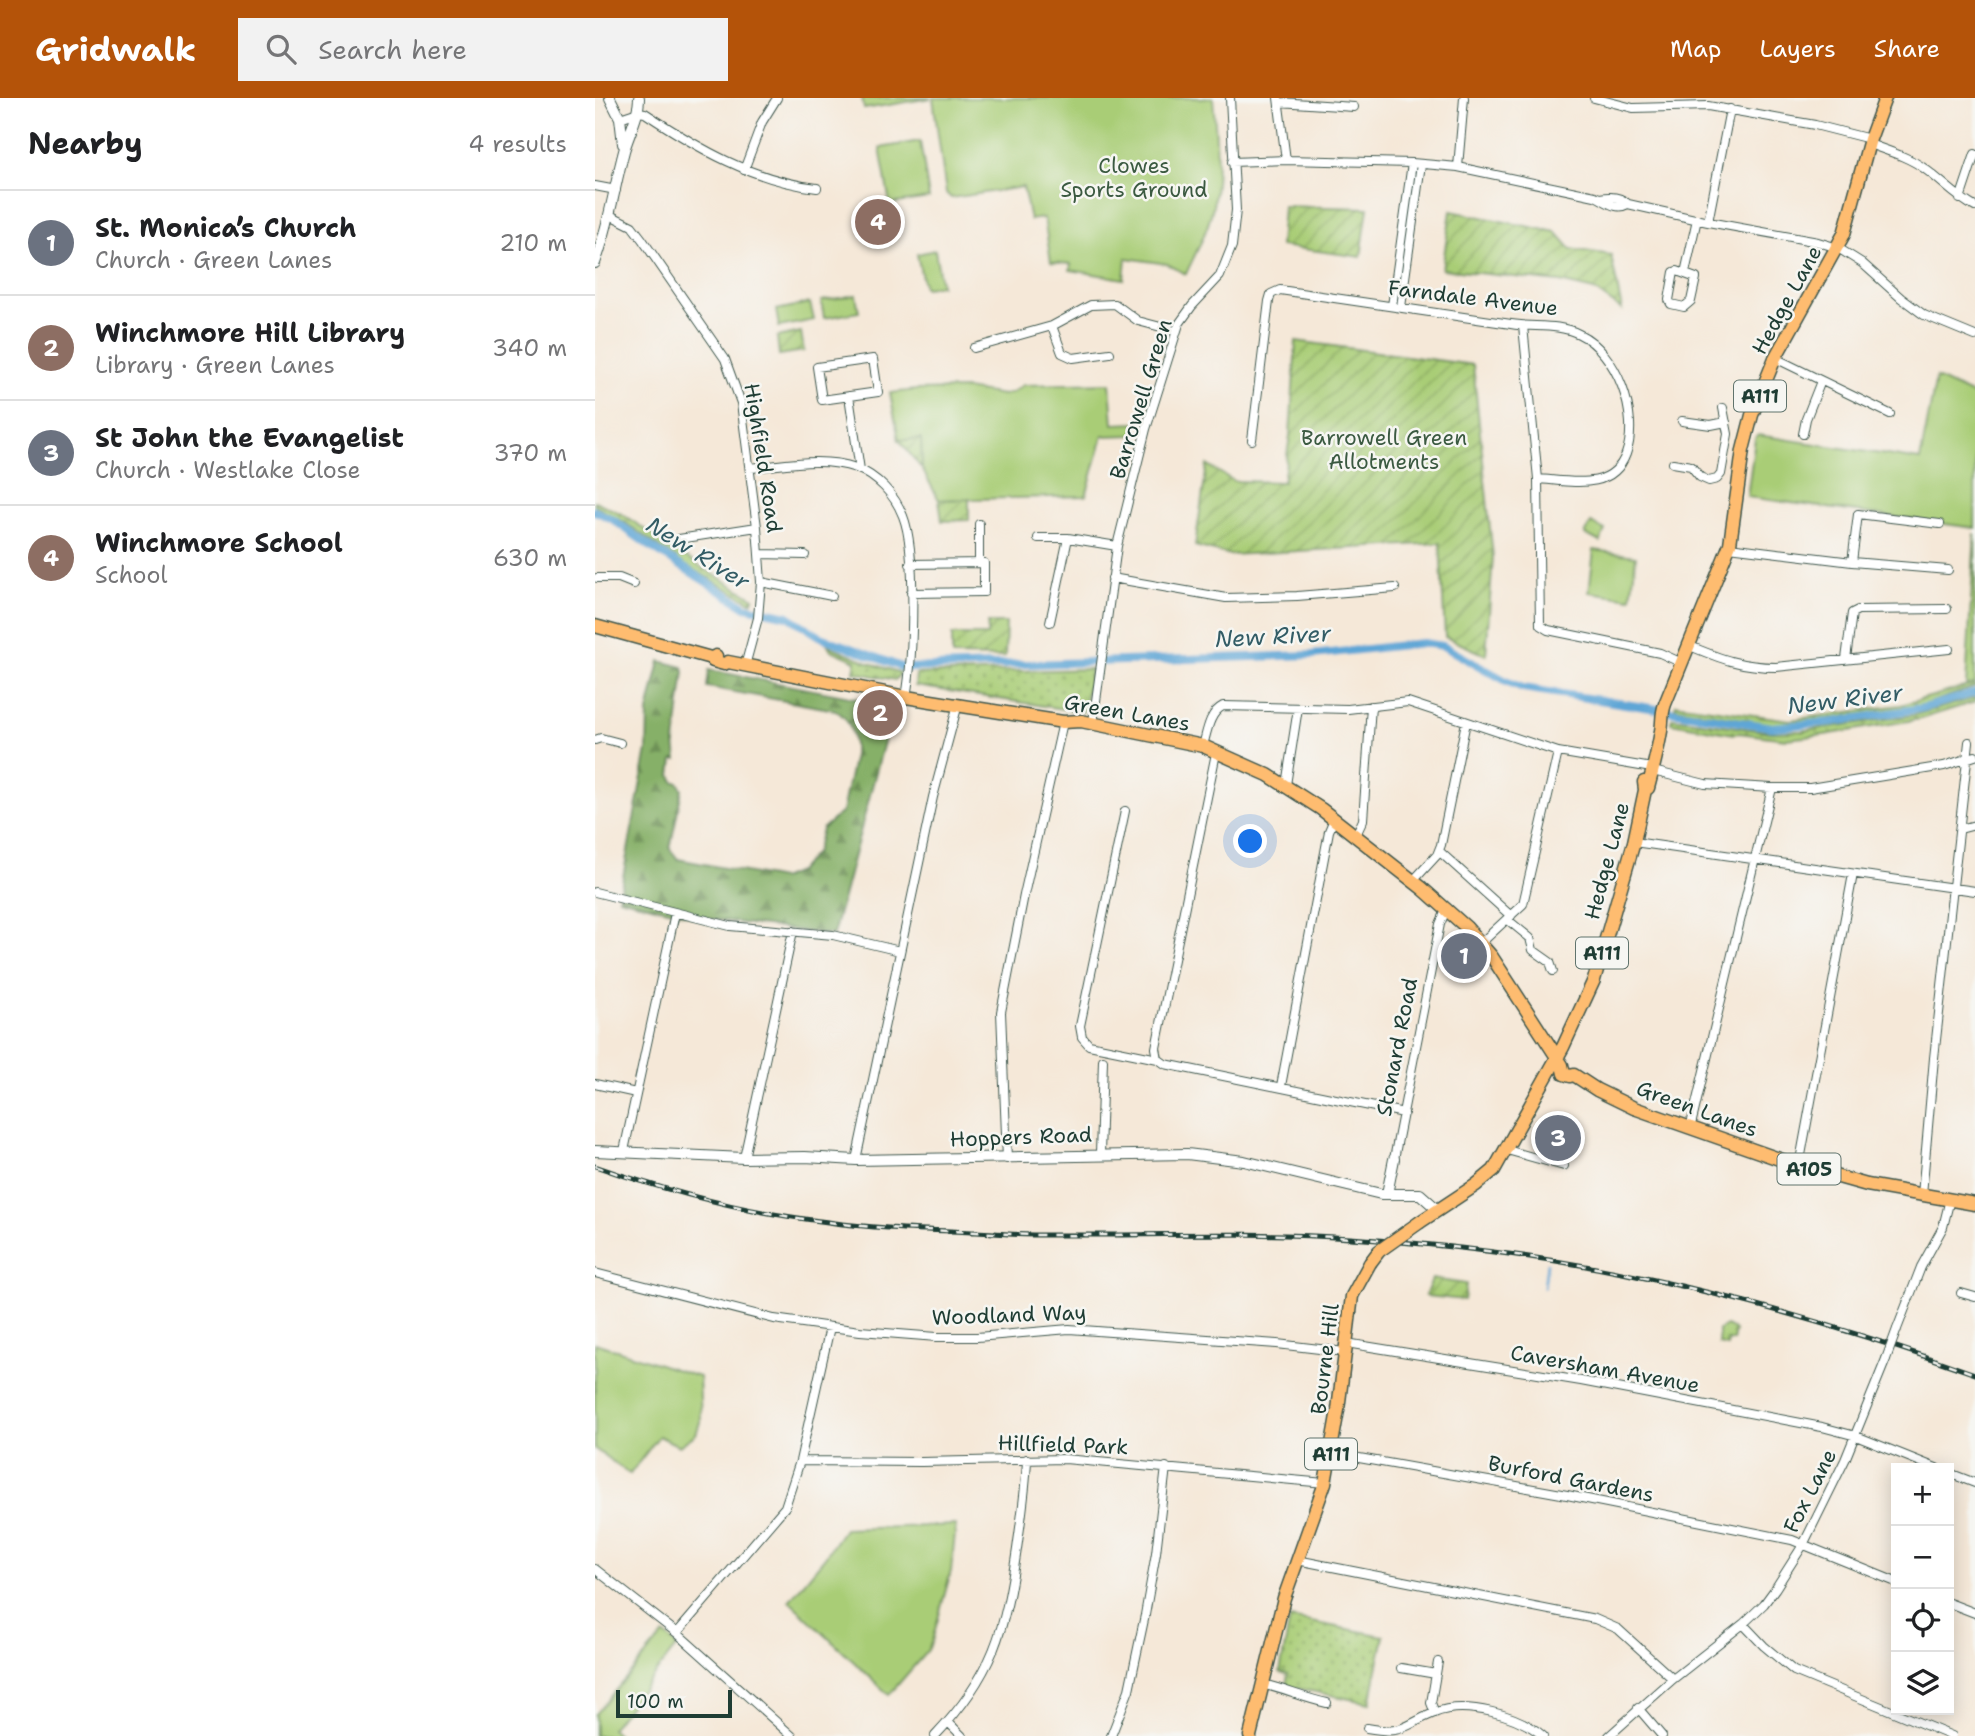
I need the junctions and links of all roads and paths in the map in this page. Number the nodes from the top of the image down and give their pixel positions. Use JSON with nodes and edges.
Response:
{"nodes":[{"id":1,"x":610,"y":98,"type":"edge"},
{"id":2,"x":639,"y":98,"type":"edge"},
{"id":3,"x":1230,"y":98,"type":"edge"},
{"id":4,"x":1464,"y":98,"type":"edge"},
{"id":5,"x":1594,"y":98,"type":"edge"},
{"id":6,"x":1885,"y":98,"type":"edge"},
{"id":7,"x":777,"y":99,"type":"edge"},
{"id":8,"x":1279,"y":100,"type":"edge"},
{"id":9,"x":1354,"y":107,"type":"dead end"},
{"id":10,"x":1730,"y":109,"type":"junction"},
{"id":11,"x":638,"y":112,"type":"junction"},
{"id":12,"x":620,"y":118,"type":"junction"},
{"id":13,"x":1869,"y":141,"type":"junction"},
{"id":14,"x":624,"y":152,"type":"junction"},
{"id":15,"x":1975,"y":154,"type":"edge"},
{"id":16,"x":1286,"y":160,"type":"junction"},
{"id":17,"x":1232,"y":162,"type":"junction"},
{"id":18,"x":1416,"y":163,"type":"junction"},
{"id":19,"x":1458,"y":167,"type":"junction"},
{"id":20,"x":744,"y":170,"type":"junction"},
{"id":21,"x":595,"y":186,"type":"edge"},
{"id":22,"x":817,"y":188,"type":"dead end"},
{"id":23,"x":616,"y":190,"type":"junction"},
{"id":24,"x":1960,"y":199,"type":"junction"},
{"id":25,"x":1975,"y":207,"type":"edge"},
{"id":26,"x":610,"y":215,"type":"junction"},
{"id":27,"x":1697,"y":219,"type":"junction"},
{"id":28,"x":1708,"y":222,"type":"junction"},
{"id":29,"x":1837,"y":248,"type":"junction"},
{"id":30,"x":595,"y":263,"type":"edge"},
{"id":31,"x":1685,"y":273,"type":"junction"},
{"id":32,"x":1397,"y":307,"type":"junction"},
{"id":33,"x":1052,"y":326,"type":"junction"},
{"id":34,"x":1523,"y":326,"type":"junction"},
{"id":35,"x":1176,"y":331,"type":"junction"},
{"id":36,"x":1975,"y":336,"type":"edge"},
{"id":37,"x":974,"y":348,"type":"dead end"},
{"id":38,"x":1110,"y":353,"type":"dead end"},
{"id":39,"x":1775,"y":358,"type":"junction"},
{"id":40,"x":1821,"y":381,"type":"junction"},
{"id":41,"x":849,"y":396,"type":"junction"},
{"id":42,"x":1723,"y":408,"type":"dead end"},
{"id":43,"x":1891,"y":414,"type":"dead end"},
{"id":44,"x":1682,"y":421,"type":"dead end"},
{"id":45,"x":1726,"y":422,"type":"junction"},
{"id":46,"x":1803,"y":434,"type":"dead end"},
{"id":47,"x":1252,"y":440,"type":"dead end"},
{"id":48,"x":1726,"y":446,"type":"junction"},
{"id":49,"x":1743,"y":450,"type":"junction"},
{"id":50,"x":1673,"y":463,"type":"dead end"},
{"id":51,"x":750,"y":468,"type":"junction"},
{"id":52,"x":860,"y":470,"type":"junction"},
{"id":53,"x":1538,"y":480,"type":"junction"},
{"id":54,"x":979,"y":524,"type":"dead end"},
{"id":55,"x":1940,"y":524,"type":"dead end"},
{"id":56,"x":757,"y":527,"type":"junction"},
{"id":57,"x":1038,"y":538,"type":"dead end"},
{"id":58,"x":1068,"y":538,"type":"junction"},
{"id":59,"x":679,"y":539,"type":"dead end"},
{"id":60,"x":1117,"y":546,"type":"junction"},
{"id":61,"x":1729,"y":547,"type":"junction"},
{"id":62,"x":760,"y":554,"type":"junction"},
{"id":63,"x":806,"y":555,"type":"dead end"},
{"id":64,"x":1852,"y":562,"type":"junction"},
{"id":65,"x":979,"y":563,"type":"junction"},
{"id":66,"x":910,"y":564,"type":"junction"},
{"id":67,"x":1948,"y":570,"type":"dead end"},
{"id":68,"x":596,"y":578,"type":"edge"},
{"id":69,"x":1112,"y":578,"type":"junction"},
{"id":70,"x":761,"y":582,"type":"junction"},
{"id":71,"x":634,"y":584,"type":"dead end"},
{"id":72,"x":1395,"y":588,"type":"dead end"},
{"id":73,"x":595,"y":589,"type":"edge"},
{"id":74,"x":911,"y":593,"type":"junction"},
{"id":75,"x":832,"y":596,"type":"dead end"},
{"id":76,"x":1947,"y":609,"type":"dead end"},
{"id":77,"x":1050,"y":622,"type":"dead end"},
{"id":78,"x":595,"y":626,"type":"edge"},
{"id":79,"x":1690,"y":646,"type":"junction"},
{"id":80,"x":1949,"y":649,"type":"dead end"},
{"id":81,"x":1846,"y":659,"type":"junction"},
{"id":82,"x":1682,"y":663,"type":"junction"},
{"id":83,"x":745,"y":666,"type":"junction"},
{"id":84,"x":906,"y":697,"type":"junction"},
{"id":85,"x":958,"y":704,"type":"junction"},
{"id":86,"x":1371,"y":706,"type":"junction"},
{"id":87,"x":1298,"y":708,"type":"junction"},
{"id":88,"x":1063,"y":722,"type":"junction"},
{"id":89,"x":1466,"y":722,"type":"junction"},
{"id":90,"x":1093,"y":723,"type":"junction"},
{"id":91,"x":595,"y":740,"type":"edge"},
{"id":92,"x":1969,"y":742,"type":"dead end"},
{"id":93,"x":619,"y":743,"type":"dead end"},
{"id":94,"x":1210,"y":750,"type":"junction"},
{"id":95,"x":1558,"y":752,"type":"junction"},
{"id":96,"x":1971,"y":758,"type":"edge"},
{"id":97,"x":1649,"y":769,"type":"junction"},
{"id":98,"x":1286,"y":785,"type":"junction"},
{"id":99,"x":1772,"y":788,"type":"junction"},
{"id":100,"x":1125,"y":811,"type":"dead end"},
{"id":101,"x":1334,"y":819,"type":"junction"},
{"id":102,"x":1975,"y":825,"type":"edge"},
{"id":103,"x":1960,"y":829,"type":"junction"},
{"id":104,"x":1356,"y":835,"type":"junction"},
{"id":105,"x":1634,"y":842,"type":"junction"},
{"id":106,"x":1439,"y":851,"type":"junction"},
{"id":107,"x":1756,"y":860,"type":"junction"},
{"id":108,"x":1853,"y":874,"type":"junction"},
{"id":109,"x":1413,"y":881,"type":"junction"},
{"id":110,"x":1954,"y":888,"type":"junction"},
{"id":111,"x":1975,"y":891,"type":"edge"},
{"id":112,"x":595,"y":892,"type":"edge"},
{"id":113,"x":1447,"y":908,"type":"junction"},
{"id":114,"x":675,"y":913,"type":"junction"},
{"id":115,"x":1509,"y":918,"type":"junction"},
{"id":116,"x":793,"y":931,"type":"junction"},
{"id":117,"x":1481,"y":943,"type":"junction"},
{"id":118,"x":900,"y":951,"type":"junction"},
{"id":119,"x":1553,"y":971,"type":"dead end"},
{"id":120,"x":1158,"y":1059,"type":"junction"},
{"id":121,"x":1103,"y":1060,"type":"dead end"},
{"id":122,"x":1560,"y":1061,"type":"junction"},
{"id":123,"x":595,"y":1084,"type":"edge"},
{"id":124,"x":1281,"y":1086,"type":"junction"},
{"id":125,"x":636,"y":1093,"type":"junction"},
{"id":126,"x":1403,"y":1117,"type":"junction"},
{"id":127,"x":1690,"y":1129,"type":"junction"},
{"id":128,"x":1507,"y":1150,"type":"junction"},
{"id":129,"x":595,"y":1151,"type":"edge"},
{"id":130,"x":624,"y":1151,"type":"junction"},
{"id":131,"x":1100,"y":1154,"type":"junction"},
{"id":132,"x":744,"y":1158,"type":"junction"},
{"id":133,"x":1007,"y":1159,"type":"junction"},
{"id":134,"x":1394,"y":1159,"type":"joint"},
{"id":135,"x":856,"y":1160,"type":"junction"},
{"id":136,"x":1564,"y":1166,"type":"dead end"},
{"id":137,"x":1799,"y":1166,"type":"junction"},
{"id":138,"x":1387,"y":1195,"type":"junction"},
{"id":139,"x":1922,"y":1195,"type":"junction"},
{"id":140,"x":1950,"y":1199,"type":"junction"},
{"id":141,"x":1975,"y":1204,"type":"edge"},
{"id":142,"x":1438,"y":1210,"type":"junction"},
{"id":143,"x":595,"y":1273,"type":"edge"},
{"id":144,"x":1961,"y":1293,"type":"dead end"},
{"id":145,"x":1975,"y":1297,"type":"edge"},
{"id":146,"x":830,"y":1328,"type":"junction"},
{"id":147,"x":1346,"y":1347,"type":"junction"},
{"id":148,"x":1856,"y":1436,"type":"junction"},
{"id":149,"x":1331,"y":1453,"type":"junction"},
{"id":150,"x":1027,"y":1459,"type":"junction"},
{"id":151,"x":800,"y":1461,"type":"junction"},
{"id":152,"x":1924,"y":1463,"type":"edge"},
{"id":153,"x":1166,"y":1467,"type":"junction"},
{"id":154,"x":1954,"y":1475,"type":"edge"},
{"id":155,"x":1325,"y":1483,"type":"junction"},
{"id":156,"x":1975,"y":1483,"type":"edge"},
{"id":157,"x":1803,"y":1545,"type":"junction"},
{"id":158,"x":1297,"y":1560,"type":"junction"},
{"id":159,"x":595,"y":1569,"type":"edge"},
{"id":160,"x":1891,"y":1580,"type":"edge"},
{"id":161,"x":1954,"y":1605,"type":"edge"},
{"id":162,"x":1975,"y":1613,"type":"edge"},
{"id":163,"x":1743,"y":1624,"type":"junction"},
{"id":164,"x":677,"y":1633,"type":"junction"},
{"id":165,"x":1438,"y":1662,"type":"dead end"},
{"id":166,"x":1401,"y":1668,"type":"dead end"},
{"id":167,"x":1436,"y":1674,"type":"junction"},
{"id":168,"x":1673,"y":1679,"type":"junction"},
{"id":169,"x":1262,"y":1684,"type":"junction"},
{"id":170,"x":1327,"y":1703,"type":"dead end"},
{"id":171,"x":1638,"y":1708,"type":"junction"},
{"id":172,"x":1435,"y":1713,"type":"junction"},
{"id":173,"x":948,"y":1722,"type":"junction"},
{"id":174,"x":1367,"y":1728,"type":"dead end"},
{"id":175,"x":792,"y":1736,"type":"edge"},
{"id":176,"x":935,"y":1736,"type":"edge"},
{"id":177,"x":962,"y":1736,"type":"edge"},
{"id":178,"x":1111,"y":1736,"type":"edge"},
{"id":179,"x":1250,"y":1736,"type":"edge"},
{"id":180,"x":1543,"y":1736,"type":"edge"},
{"id":181,"x":1609,"y":1736,"type":"edge"},
{"id":182,"x":1663,"y":1736,"type":"edge"},
{"id":183,"x":1952,"y":1736,"type":"edge"}],
"edges":[{"from":1,"to":12,"type":"street"},
{"from":2,"to":11,"type":"street"},
{"from":3,"to":17,"type":"street","name":"Barrowell Green"},
{"from":4,"to":19,"type":"street"},
{"from":5,"to":10,"type":"street"},
{"from":6,"to":13,"type":"main road","name":"Hedge Lane","number":"A111"},
{"from":7,"to":20,"type":"street"},
{"from":8,"to":9,"type":"street"},
{"from":8,"to":16,"type":"street"},
{"from":10,"to":13,"type":"street"},
{"from":10,"to":28,"type":"street"},
{"from":11,"to":12,"type":"street"},
{"from":11,"to":14,"type":"street"},
{"from":11,"to":20,"type":"street"},
{"from":12,"to":14,"type":"street"},
{"from":13,"to":24,"type":"street"},
{"from":13,"to":29,"type":"main road","name":"Hedge Lane","number":"A111"},
{"from":14,"to":23,"type":"street"},
{"from":15,"to":24,"type":"street"},
{"from":16,"to":17,"type":"street"},
{"from":16,"to":18,"type":"street"},
{"from":17,"to":35,"type":"street","name":"Barrowell Green"},
{"from":18,"to":19,"type":"street"},
{"from":18,"to":32,"type":"street"},
{"from":19,"to":27,"type":"street"},
{"from":20,"to":22,"type":"street"},
{"from":21,"to":23,"type":"street"},
{"from":23,"to":26,"type":"street"},
{"from":24,"to":25,"type":"street"},
{"from":26,"to":30,"type":"street"},
{"from":26,"to":51,"type":"street","name":"Highfield Road"},
{"from":27,"to":28,"type":"street"},
{"from":27,"to":31,"type":"street"},
{"from":28,"to":29,"type":"street"},
{"from":29,"to":36,"type":"street"},
{"from":29,"to":39,"type":"main road","name":"Hedge Lane","number":"A111"},
{"from":31,"to":31,"type":"street"},
{"from":32,"to":34,"type":"street","name":"Farndale Avenue"},
{"from":32,"to":47,"type":"street","name":"Farndale Avenue"},
{"from":33,"to":35,"type":"street"},
{"from":33,"to":37,"type":"street"},
{"from":33,"to":38,"type":"street"},
{"from":34,"to":53,"type":"street"},
{"from":34,"to":53,"type":"street","name":"Farndale Avenue"},
{"from":35,"to":60,"type":"street","name":"Barrowell Green"},
{"from":39,"to":40,"type":"street"},
{"from":39,"to":49,"type":"main road","name":"Hedge Lane","number":"A111"},
{"from":40,"to":43,"type":"street"},
{"from":40,"to":46,"type":"street"},
{"from":41,"to":41,"type":"street"},
{"from":41,"to":52,"type":"street"},
{"from":42,"to":45,"type":"street"},
{"from":44,"to":45,"type":"street"},
{"from":45,"to":48,"type":"street"},
{"from":48,"to":49,"type":"street"},
{"from":48,"to":50,"type":"street"},
{"from":49,"to":61,"type":"main road","name":"Hedge Lane","number":"A111"},
{"from":51,"to":52,"type":"street"},
{"from":51,"to":56,"type":"street","name":"Highfield Road"},
{"from":52,"to":66,"type":"street"},
{"from":53,"to":82,"type":"street"},
{"from":54,"to":65,"type":"street"},
{"from":55,"to":64,"type":"street"},
{"from":56,"to":59,"type":"street"},
{"from":56,"to":62,"type":"street","name":"Highfield Road"},
{"from":57,"to":58,"type":"street"},
{"from":58,"to":60,"type":"street"},
{"from":58,"to":77,"type":"street"},
{"from":60,"to":69,"type":"street","name":"Barrowell Green"},
{"from":61,"to":64,"type":"street"},
{"from":61,"to":79,"type":"main road","name":"Hedge Lane","number":"A111"},
{"from":62,"to":63,"type":"street"},
{"from":62,"to":70,"type":"street","name":"Highfield Road"},
{"from":64,"to":67,"type":"street"},
{"from":65,"to":66,"type":"street"},
{"from":65,"to":74,"type":"street"},
{"from":66,"to":74,"type":"street"},
{"from":68,"to":71,"type":"street"},
{"from":68,"to":73,"type":"street"},
{"from":69,"to":72,"type":"street"},
{"from":69,"to":90,"type":"street","name":"Barrowell Green"},
{"from":70,"to":75,"type":"street"},
{"from":70,"to":83,"type":"street","name":"Highfield Road"},
{"from":74,"to":84,"type":"street"},
{"from":76,"to":81,"type":"street"},
{"from":78,"to":83,"type":"main road","name":"Green Lanes","number":"A105"},
{"from":79,"to":81,"type":"street"},
{"from":79,"to":82,"type":"main road","name":"Hedge Lane","number":"A111"},
{"from":80,"to":81,"type":"street"},
{"from":82,"to":97,"type":"main road","name":"Hedge Lane","number":"A111"},
{"from":83,"to":84,"type":"main road","name":"Green Lanes","number":"A105"},
{"from":84,"to":85,"type":"main road","name":"Green Lanes","number":"A105"},
{"from":85,"to":88,"type":"main road","name":"Green Lanes","number":"A105"},
{"from":85,"to":118,"type":"street"},
{"from":86,"to":87,"type":"street"},
{"from":86,"to":89,"type":"street"},
{"from":86,"to":104,"type":"street"},
{"from":87,"to":94,"type":"street"},
{"from":87,"to":98,"type":"street"},
{"from":88,"to":90,"type":"main road","name":"Green Lanes","number":"A105"},
{"from":88,"to":133,"type":"street"},
{"from":89,"to":95,"type":"street"},
{"from":89,"to":106,"type":"street"},
{"from":90,"to":94,"type":"main road","name":"Green Lanes","number":"A105"},
{"from":91,"to":93,"type":"street"},
{"from":92,"to":96,"type":"street"},
{"from":94,"to":98,"type":"main road","name":"Green Lanes","number":"A105"},
{"from":94,"to":120,"type":"street"},
{"from":95,"to":97,"type":"street"},
{"from":95,"to":115,"type":"street"},
{"from":96,"to":99,"type":"street"},
{"from":96,"to":103,"type":"street"},
{"from":97,"to":99,"type":"street"},
{"from":97,"to":105,"type":"main road","name":"Hedge Lane","number":"A111"},
{"from":98,"to":101,"type":"main road","name":"Green Lanes","number":"A105"},
{"from":99,"to":107,"type":"street"},
{"from":100,"to":120,"type":"street"},
{"from":101,"to":104,"type":"main road","name":"Green Lanes","number":"A105"},
{"from":101,"to":124,"type":"street"},
{"from":102,"to":103,"type":"street"},
{"from":103,"to":110,"type":"street"},
{"from":104,"to":109,"type":"main road","name":"Green Lanes","number":"A105"},
{"from":105,"to":107,"type":"street"},
{"from":105,"to":122,"type":"main road","name":"Hedge Lane","number":"A111"},
{"from":106,"to":109,"type":"street"},
{"from":106,"to":115,"type":"street"},
{"from":107,"to":108,"type":"street"},
{"from":107,"to":127,"type":"street"},
{"from":108,"to":110,"type":"street"},
{"from":108,"to":137,"type":"street"},
{"from":109,"to":113,"type":"main road","name":"Green Lanes","number":"A105"},
{"from":110,"to":111,"type":"street"},
{"from":110,"to":139,"type":"street"},
{"from":112,"to":114,"type":"street"},
{"from":113,"to":117,"type":"main road","name":"Green Lanes","number":"A105"},
{"from":113,"to":126,"type":"street","name":"Stonard Road"},
{"from":114,"to":116,"type":"street"},
{"from":114,"to":125,"type":"street"},
{"from":115,"to":117,"type":"street"},
{"from":115,"to":119,"type":"street"},
{"from":116,"to":118,"type":"street"},
{"from":116,"to":132,"type":"street"},
{"from":117,"to":122,"type":"main road","name":"Green Lanes","number":"A105"},
{"from":118,"to":135,"type":"street"},
{"from":120,"to":124,"type":"street"},
{"from":121,"to":131,"type":"street"},
{"from":122,"to":127,"type":"main road","name":"Green Lanes","number":"A105"},
{"from":122,"to":128,"type":"main road","name":"Bourne Hill","number":"A111"},
{"from":123,"to":125,"type":"street"},
{"from":124,"to":126,"type":"street"},
{"from":125,"to":130,"type":"street"},
{"from":126,"to":134,"type":"street","name":"Stonard Road"},
{"from":127,"to":137,"type":"main road","name":"Green Lanes","number":"A105"},
{"from":128,"to":136,"type":"street"},
{"from":128,"to":142,"type":"main road","name":"Bourne Hill","number":"A111"},
{"from":129,"to":130,"type":"street","name":"Hoppers Road"},
{"from":130,"to":132,"type":"street","name":"Hoppers Road"},
{"from":131,"to":133,"type":"street","name":"Hoppers Road"},
{"from":131,"to":138,"type":"street","name":"Hoppers Road"},
{"from":132,"to":135,"type":"street","name":"Hoppers Road"},
{"from":133,"to":135,"type":"street","name":"Hoppers Road"},
{"from":134,"to":138,"type":"street","name":"Stonard Road"},
{"from":137,"to":139,"type":"main road","name":"Green Lanes","number":"A105"},
{"from":138,"to":142,"type":"street","name":"Hoppers Road"},
{"from":139,"to":140,"type":"main road","name":"Green Lanes","number":"A105"},
{"from":140,"to":141,"type":"main road","name":"Green Lanes","number":"A105"},
{"from":140,"to":148,"type":"street","name":"Fox Lane","bridge":true},
{"from":142,"to":147,"type":"main road","name":"Bourne Hill","number":"A111","bridge":true},
{"from":143,"to":146,"type":"street","name":"Woodland Way"},
{"from":144,"to":145,"type":"street"},
{"from":146,"to":147,"type":"street","name":"Woodland Way"},
{"from":146,"to":151,"type":"street"},
{"from":147,"to":148,"type":"street","name":"Caversham Avenue"},
{"from":147,"to":149,"type":"main road","name":"Bourne Hill","number":"A111"},
{"from":148,"to":152,"type":"street","name":"Caversham Avenue"},
{"from":148,"to":157,"type":"street","name":"Fox Lane"},
{"from":149,"to":155,"type":"main road","name":"Bourne Hill","number":"A111"},
{"from":149,"to":157,"type":"street","name":"Burford Gardens"},
{"from":150,"to":151,"type":"street","name":"Hillfield Park"},
{"from":150,"to":153,"type":"street","name":"Hillfield Park"},
{"from":150,"to":173,"type":"street"},
{"from":151,"to":164,"type":"street"},
{"from":153,"to":155,"type":"street","name":"Hillfield Park"},
{"from":153,"to":178,"type":"street"},
{"from":154,"to":156,"type":"street"},
{"from":155,"to":158,"type":"main road","name":"Bourne Hill","number":"A111"},
{"from":157,"to":160,"type":"street","name":"Burford Gardens"},
{"from":157,"to":163,"type":"street","name":"Fox Lane"},
{"from":158,"to":168,"type":"street"},
{"from":158,"to":169,"type":"main road","name":"Bourne Hill","number":"A111"},
{"from":159,"to":164,"type":"street"},
{"from":161,"to":162,"type":"street"},
{"from":163,"to":168,"type":"street","name":"Fox Lane"},
{"from":163,"to":183,"type":"street"},
{"from":164,"to":175,"type":"street"},
{"from":165,"to":167,"type":"street"},
{"from":166,"to":167,"type":"street"},
{"from":167,"to":172,"type":"street"},
{"from":168,"to":171,"type":"street","name":"Fox Lane"},
{"from":169,"to":170,"type":"street"},
{"from":169,"to":179,"type":"main road","name":"Bourne Hill","number":"A111"},
{"from":171,"to":181,"type":"street","name":"Fox Lane"},
{"from":171,"to":182,"type":"street"},
{"from":172,"to":174,"type":"street"},
{"from":172,"to":180,"type":"street"},
{"from":173,"to":176,"type":"street"},
{"from":173,"to":177,"type":"street"}]}
